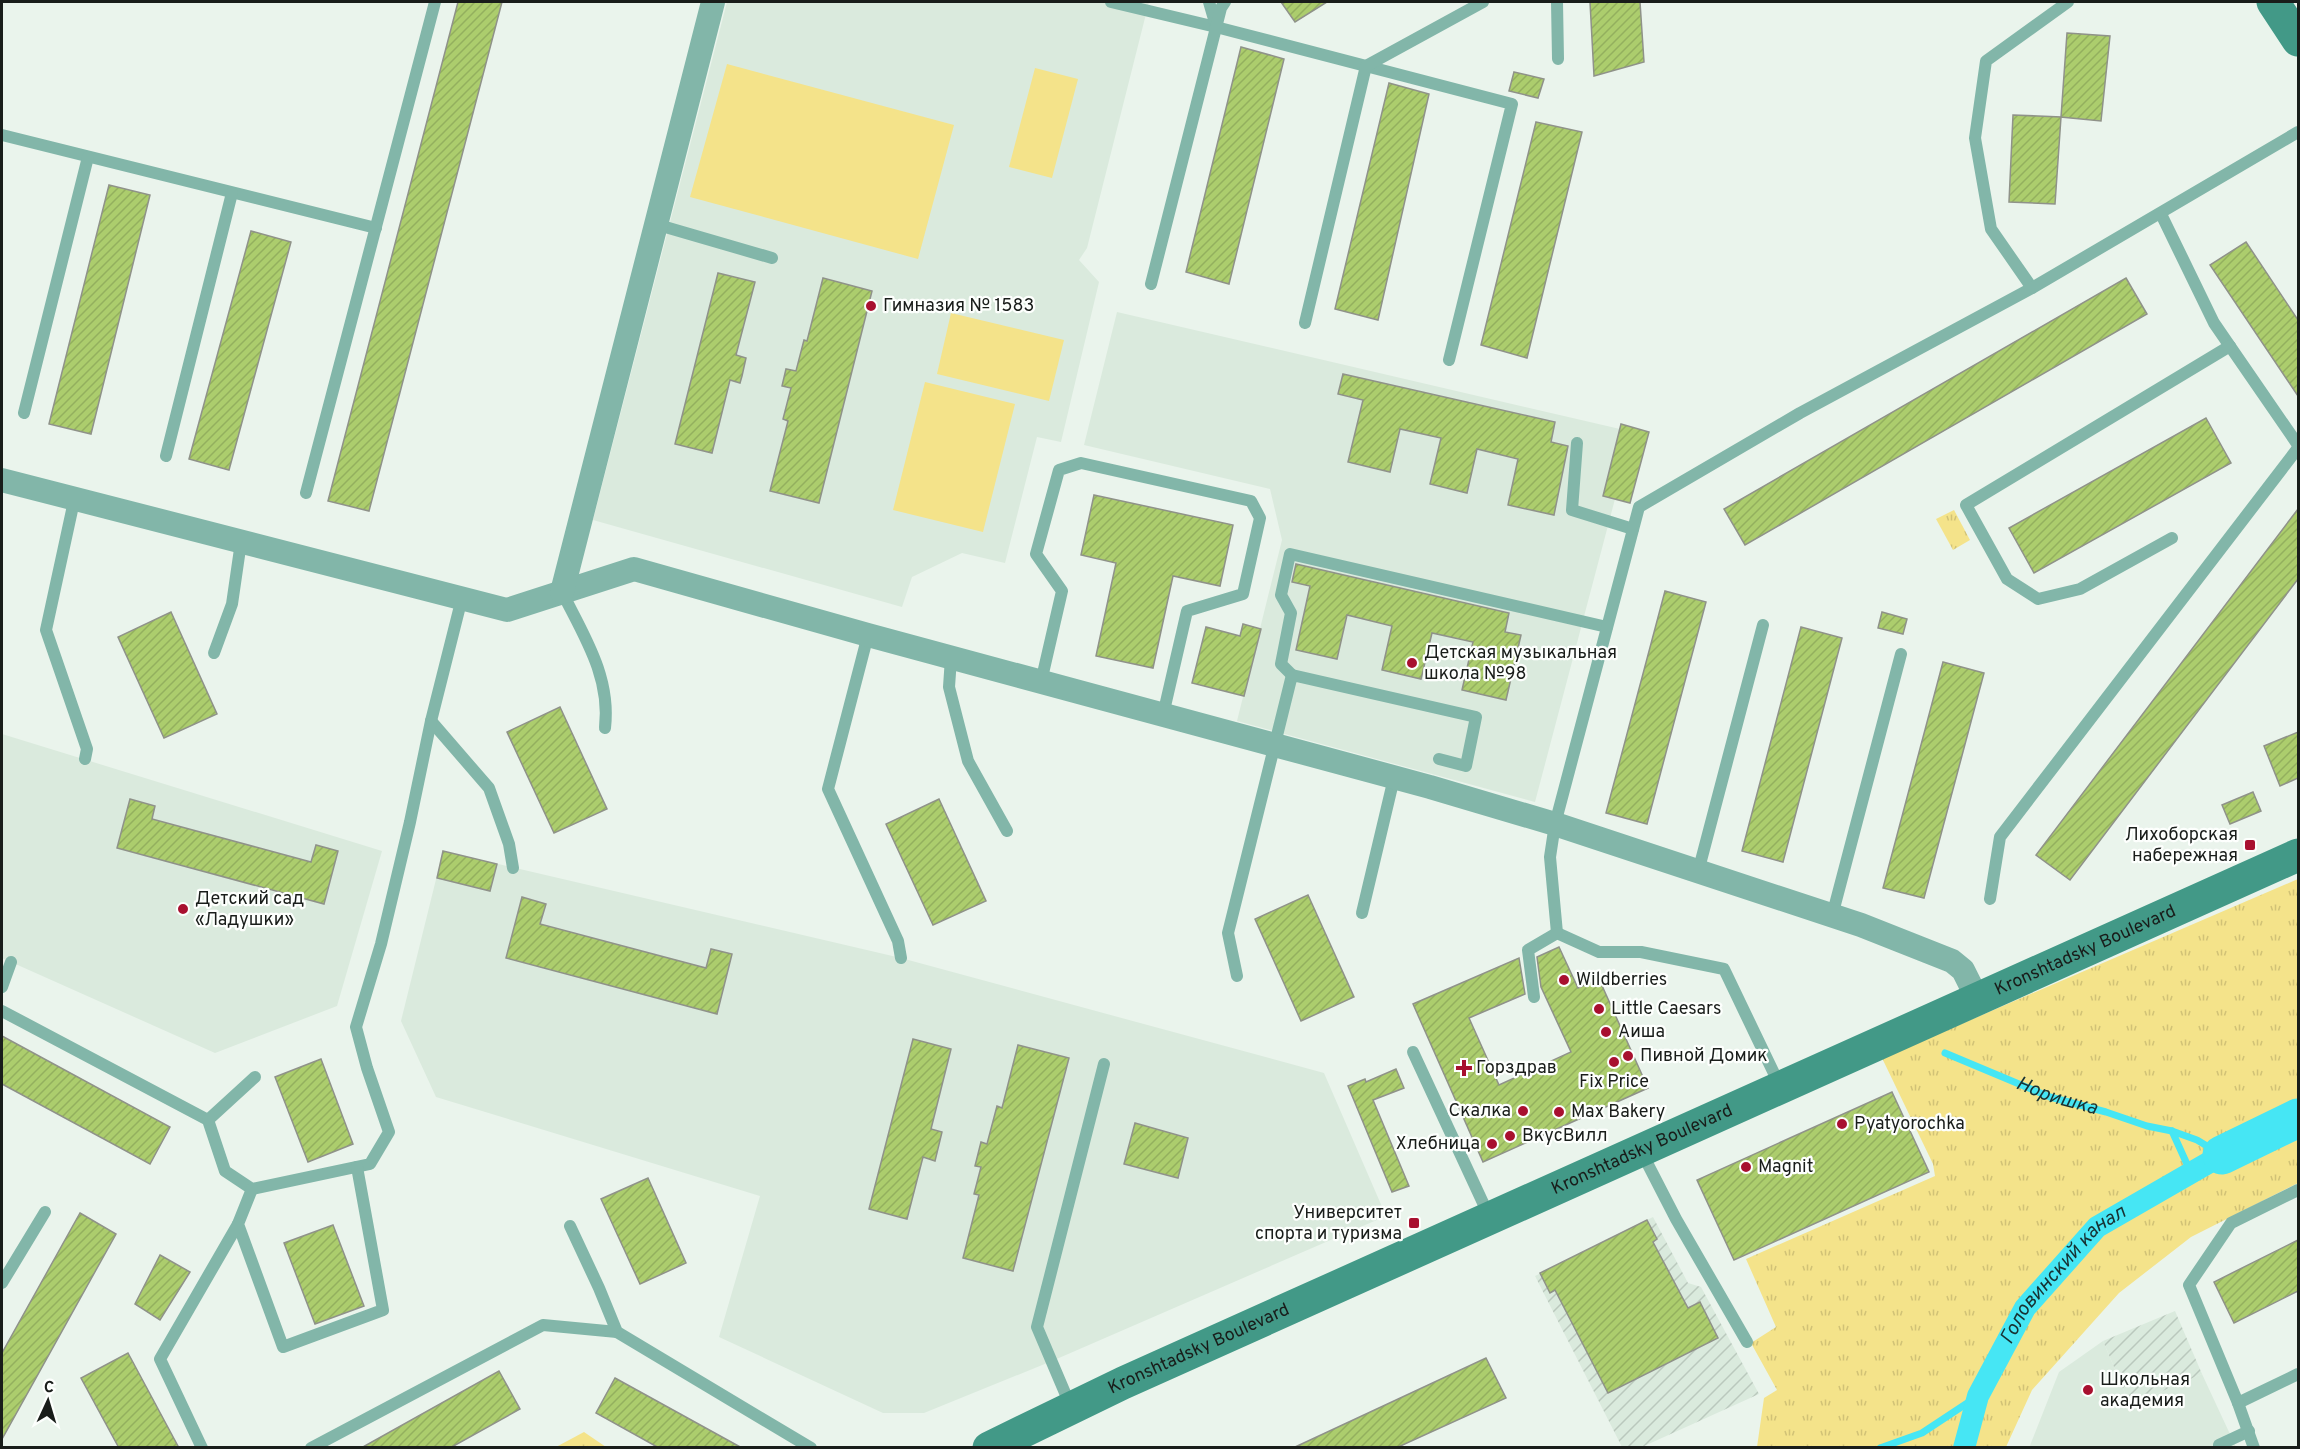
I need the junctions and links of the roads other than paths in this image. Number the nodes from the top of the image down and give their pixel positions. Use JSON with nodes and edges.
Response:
{"nodes":[{"id":1,"x":435,"y":2,"type":"edge"},
{"id":2,"x":713,"y":2,"type":"edge"},
{"id":3,"x":1111,"y":2,"type":"edge"},
{"id":4,"x":1209,"y":2,"type":"edge"},
{"id":5,"x":1225,"y":2,"type":"edge"},
{"id":6,"x":1484,"y":2,"type":"edge"},
{"id":7,"x":1557,"y":2,"type":"edge"},
{"id":8,"x":2068,"y":2,"type":"edge"},
{"id":9,"x":2273,"y":2,"type":"edge"},
{"id":10,"x":1216,"y":27,"type":"junction"},
{"id":11,"x":2298,"y":40,"type":"edge"},
{"id":12,"x":1558,"y":59,"type":"dead end"},
{"id":13,"x":1366,"y":66,"type":"junction"},
{"id":14,"x":2298,"y":132,"type":"edge"},
{"id":15,"x":2,"y":135,"type":"edge"},
{"id":16,"x":87,"y":157,"type":"junction"},
{"id":17,"x":232,"y":193,"type":"junction"},
{"id":18,"x":2161,"y":214,"type":"junction"},
{"id":19,"x":655,"y":224,"type":"junction"},
{"id":20,"x":376,"y":228,"type":"junction"},
{"id":21,"x":772,"y":258,"type":"dead end"},
{"id":22,"x":1151,"y":284,"type":"dead end"},
{"id":23,"x":2032,"y":288,"type":"junction"},
{"id":24,"x":1305,"y":323,"type":"dead end"},
{"id":25,"x":2230,"y":346,"type":"junction"},
{"id":26,"x":1449,"y":360,"type":"dead end"},
{"id":27,"x":24,"y":413,"type":"dead end"},
{"id":28,"x":1577,"y":443,"type":"dead end"},
{"id":29,"x":2298,"y":447,"type":"edge"},
{"id":30,"x":166,"y":456,"type":"dead end"},
{"id":31,"x":2,"y":480,"type":"edge"},
{"id":32,"x":306,"y":493,"type":"dead end"},
{"id":33,"x":74,"y":501,"type":"junction"},
{"id":34,"x":1633,"y":529,"type":"junction"},
{"id":35,"x":2172,"y":538,"type":"dead end"},
{"id":36,"x":241,"y":542,"type":"junction"},
{"id":37,"x":562,"y":592,"type":"junction"},
{"id":38,"x":462,"y":598,"type":"junction"},
{"id":39,"x":1763,"y":625,"type":"dead end"},
{"id":40,"x":1606,"y":627,"type":"junction"},
{"id":41,"x":868,"y":635,"type":"junction"},
{"id":42,"x":214,"y":653,"type":"dead end"},
{"id":43,"x":1901,"y":654,"type":"dead end"},
{"id":44,"x":951,"y":658,"type":"junction"},
{"id":45,"x":1292,"y":675,"type":"junction"},
{"id":46,"x":1041,"y":682,"type":"junction"},
{"id":47,"x":1163,"y":715,"type":"junction"},
{"id":48,"x":431,"y":721,"type":"junction"},
{"id":49,"x":605,"y":728,"type":"dead end"},
{"id":50,"x":1275,"y":745,"type":"junction"},
{"id":51,"x":85,"y":759,"type":"dead end"},
{"id":52,"x":1439,"y":759,"type":"dead end"},
{"id":53,"x":1394,"y":778,"type":"junction"},
{"id":54,"x":1555,"y":824,"type":"junction"},
{"id":55,"x":1007,"y":831,"type":"dead end"},
{"id":56,"x":2298,"y":855,"type":"edge"},
{"id":57,"x":513,"y":868,"type":"dead end"},
{"id":58,"x":1698,"y":872,"type":"junction"},
{"id":59,"x":1990,"y":899,"type":"dead end"},
{"id":60,"x":1362,"y":913,"type":"dead end"},
{"id":61,"x":1832,"y":916,"type":"junction"},
{"id":62,"x":1557,"y":933,"type":"junction"},
{"id":63,"x":901,"y":958,"type":"dead end"},
{"id":64,"x":11,"y":962,"type":"dead end"},
{"id":65,"x":1237,"y":976,"type":"dead end"},
{"id":66,"x":2,"y":987,"type":"edge"},
{"id":67,"x":1534,"y":997,"type":"dead end"},
{"id":68,"x":1977,"y":998,"type":"junction"},
{"id":69,"x":2,"y":1011,"type":"edge"},
{"id":70,"x":1413,"y":1052,"type":"dead end"},
{"id":71,"x":1104,"y":1064,"type":"dead end"},
{"id":72,"x":255,"y":1077,"type":"dead end"},
{"id":73,"x":1780,"y":1087,"type":"junction"},
{"id":74,"x":208,"y":1120,"type":"junction"},
{"id":75,"x":1640,"y":1150,"type":"junction"},
{"id":76,"x":357,"y":1167,"type":"junction"},
{"id":77,"x":252,"y":1189,"type":"junction"},
{"id":78,"x":2298,"y":1190,"type":"edge"},
{"id":79,"x":45,"y":1212,"type":"dead end"},
{"id":80,"x":1490,"y":1219,"type":"junction"},
{"id":81,"x":238,"y":1224,"type":"junction"},
{"id":82,"x":570,"y":1226,"type":"dead end"},
{"id":83,"x":2,"y":1283,"type":"edge"},
{"id":84,"x":617,"y":1332,"type":"junction"},
{"id":85,"x":1747,"y":1342,"type":"dead end"},
{"id":86,"x":2298,"y":1374,"type":"edge"},
{"id":87,"x":2238,"y":1403,"type":"junction"},
{"id":88,"x":1071,"y":1408,"type":"junction"},
{"id":89,"x":2249,"y":1431,"type":"junction"},
{"id":90,"x":2218,"y":1445,"type":"dead end"},
{"id":91,"x":202,"y":1448,"type":"edge"},
{"id":92,"x":311,"y":1448,"type":"edge"},
{"id":93,"x":811,"y":1448,"type":"edge"},
{"id":94,"x":989,"y":1448,"type":"edge"},
{"id":95,"x":2254,"y":1448,"type":"edge"}],
"edges":[{"from":1,"to":20,"type":"lane"},
{"from":2,"to":19,"type":"street"},
{"from":3,"to":10,"type":"lane"},
{"from":4,"to":10,"type":"lane"},
{"from":5,"to":10,"type":"lane"},
{"from":6,"to":13,"type":"lane"},
{"from":7,"to":12,"type":"lane"},
{"from":8,"to":23,"type":"lane"},
{"from":9,"to":11,"type":"main road"},
{"from":10,"to":13,"type":"lane"},
{"from":10,"to":22,"type":"lane"},
{"from":13,"to":24,"type":"lane"},
{"from":13,"to":26,"type":"lane"},
{"from":14,"to":18,"type":"lane"},
{"from":15,"to":16,"type":"lane"},
{"from":16,"to":17,"type":"lane"},
{"from":16,"to":27,"type":"lane"},
{"from":17,"to":20,"type":"lane"},
{"from":17,"to":30,"type":"lane"},
{"from":18,"to":23,"type":"lane"},
{"from":18,"to":25,"type":"lane"},
{"from":19,"to":21,"type":"lane"},
{"from":19,"to":37,"type":"street"},
{"from":20,"to":32,"type":"lane"},
{"from":23,"to":34,"type":"lane"},
{"from":25,"to":29,"type":"lane"},
{"from":25,"to":35,"type":"lane"},
{"from":28,"to":34,"type":"lane"},
{"from":29,"to":59,"type":"lane"},
{"from":31,"to":33,"type":"street"},
{"from":33,"to":36,"type":"street"},
{"from":33,"to":51,"type":"lane"},
{"from":34,"to":40,"type":"lane"},
{"from":36,"to":38,"type":"street"},
{"from":36,"to":42,"type":"lane"},
{"from":37,"to":38,"type":"street"},
{"from":37,"to":41,"type":"street"},
{"from":37,"to":49,"type":"lane"},
{"from":38,"to":48,"type":"lane"},
{"from":39,"to":58,"type":"lane"},
{"from":40,"to":45,"type":"lane"},
{"from":40,"to":54,"type":"lane"},
{"from":41,"to":44,"type":"street"},
{"from":41,"to":63,"type":"lane"},
{"from":43,"to":61,"type":"lane"},
{"from":44,"to":46,"type":"street"},
{"from":44,"to":55,"type":"lane"},
{"from":45,"to":50,"type":"lane"},
{"from":45,"to":52,"type":"lane"},
{"from":46,"to":47,"type":"street"},
{"from":46,"to":47,"type":"lane"},
{"from":47,"to":50,"type":"street"},
{"from":48,"to":57,"type":"lane"},
{"from":48,"to":76,"type":"lane"},
{"from":50,"to":53,"type":"street"},
{"from":50,"to":65,"type":"lane"},
{"from":53,"to":54,"type":"street"},
{"from":53,"to":60,"type":"lane"},
{"from":54,"to":58,"type":"street"},
{"from":54,"to":62,"type":"lane"},
{"from":56,"to":68,"type":"main road","name":"Kronshtadsky Boulevard"},
{"from":58,"to":61,"type":"street"},
{"from":61,"to":68,"type":"street"},
{"from":62,"to":67,"type":"lane"},
{"from":62,"to":73,"type":"lane"},
{"from":64,"to":66,"type":"lane"},
{"from":68,"to":73,"type":"main road","name":"Kronshtadsky Boulevard"},
{"from":69,"to":74,"type":"lane"},
{"from":70,"to":80,"type":"lane"},
{"from":71,"to":88,"type":"lane"},
{"from":72,"to":74,"type":"lane"},
{"from":73,"to":75,"type":"main road","name":"Kronshtadsky Boulevard"},
{"from":74,"to":77,"type":"lane"},
{"from":75,"to":80,"type":"main road","name":"Kronshtadsky Boulevard"},
{"from":75,"to":85,"type":"lane"},
{"from":76,"to":77,"type":"lane"},
{"from":76,"to":81,"type":"lane"},
{"from":77,"to":81,"type":"lane"},
{"from":78,"to":87,"type":"lane"},
{"from":79,"to":83,"type":"lane"},
{"from":80,"to":88,"type":"main road","name":"Kronshtadsky Boulevard"},
{"from":81,"to":91,"type":"lane"},
{"from":82,"to":84,"type":"lane"},
{"from":84,"to":92,"type":"lane"},
{"from":84,"to":93,"type":"lane"},
{"from":86,"to":87,"type":"lane"},
{"from":87,"to":89,"type":"lane"},
{"from":88,"to":94,"type":"main road","name":"Kronshtadsky Boulevard"},
{"from":89,"to":90,"type":"lane"},
{"from":89,"to":95,"type":"lane"}]}
